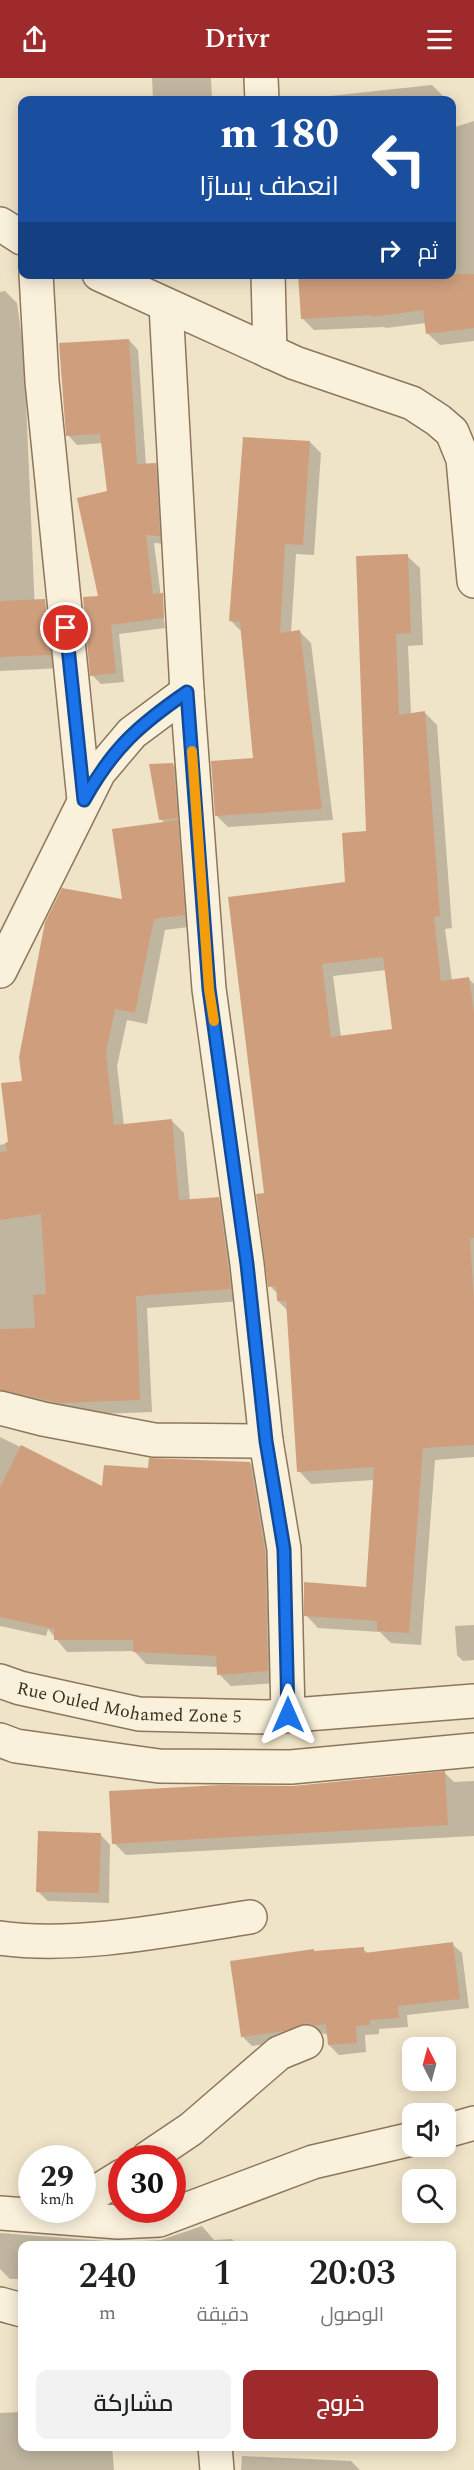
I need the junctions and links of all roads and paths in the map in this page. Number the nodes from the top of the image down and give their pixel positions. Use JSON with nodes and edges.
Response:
{"nodes":[{"id":1,"x":261,"y":78,"type":"edge"},
{"id":2,"x":262,"y":96,"type":"edge"},
{"id":3,"x":0,"y":224,"type":"edge"},
{"id":4,"x":18,"y":235,"type":"edge"},
{"id":5,"x":36,"y":279,"type":"edge"},
{"id":6,"x":110,"y":279,"type":"edge"},
{"id":7,"x":268,"y":279,"type":"edge"},
{"id":8,"x":166,"y":305,"type":"junction"},
{"id":9,"x":270,"y":352,"type":"junction"},
{"id":10,"x":469,"y":452,"type":"edge"},
{"id":11,"x":474,"y":581,"type":"edge"},
{"id":12,"x":187,"y":692,"type":"junction"},
{"id":13,"x":84,"y":800,"type":"junction"},
{"id":14,"x":0,"y":971,"type":"edge"},
{"id":15,"x":0,"y":1408,"type":"edge"},
{"id":16,"x":266,"y":1441,"type":"junction"},
{"id":17,"x":0,"y":1682,"type":"edge"},
{"id":18,"x":474,"y":1701,"type":"edge"},
{"id":19,"x":288,"y":1715,"type":"junction"},
{"id":20,"x":0,"y":1740,"type":"edge"},
{"id":21,"x":474,"y":1750,"type":"edge"},
{"id":22,"x":250,"y":1917,"type":"dead end"},
{"id":23,"x":0,"y":1938,"type":"edge"},
{"id":24,"x":306,"y":2042,"type":"dead end"},
{"id":25,"x":474,"y":2123,"type":"edge"},
{"id":26,"x":456,"y":2128,"type":"edge"},
{"id":27,"x":402,"y":2141,"type":"edge"},
{"id":28,"x":167,"y":2145,"type":"edge"},
{"id":29,"x":18,"y":2212,"type":"edge"},
{"id":30,"x":0,"y":2213,"type":"edge"},
{"id":31,"x":96,"y":2216,"type":"edge"},
{"id":32,"x":0,"y":2304,"type":"edge"},
{"id":33,"x":18,"y":2309,"type":"edge"},
{"id":34,"x":216,"y":2451,"type":"edge"},
{"id":35,"x":218,"y":2470,"type":"edge"}],
"edges":[{"from":1,"to":2,"type":"street"},
{"from":3,"to":4,"type":"street"},
{"from":5,"to":13,"type":"street"},
{"from":6,"to":8,"type":"street"},
{"from":7,"to":9,"type":"street"},
{"from":8,"to":9,"type":"street"},
{"from":8,"to":12,"type":"street"},
{"from":9,"to":10,"type":"street"},
{"from":10,"to":11,"type":"street"},
{"from":12,"to":13,"type":"street"},
{"from":12,"to":16,"type":"street"},
{"from":13,"to":14,"type":"street"},
{"from":15,"to":16,"type":"street"},
{"from":16,"to":19,"type":"street"},
{"from":17,"to":19,"type":"street","name":"Rue Ouled Mohamed Zone 5"},
{"from":18,"to":19,"type":"street","name":"Rue Ouled Mohamed Zone 5"},
{"from":20,"to":21,"type":"street"},
{"from":22,"to":23,"type":"street"},
{"from":24,"to":28,"type":"street"},
{"from":25,"to":26,"type":"street"},
{"from":27,"to":31,"type":"street"},
{"from":29,"to":30,"type":"street"},
{"from":32,"to":33,"type":"street"},
{"from":34,"to":35,"type":"street"}]}
